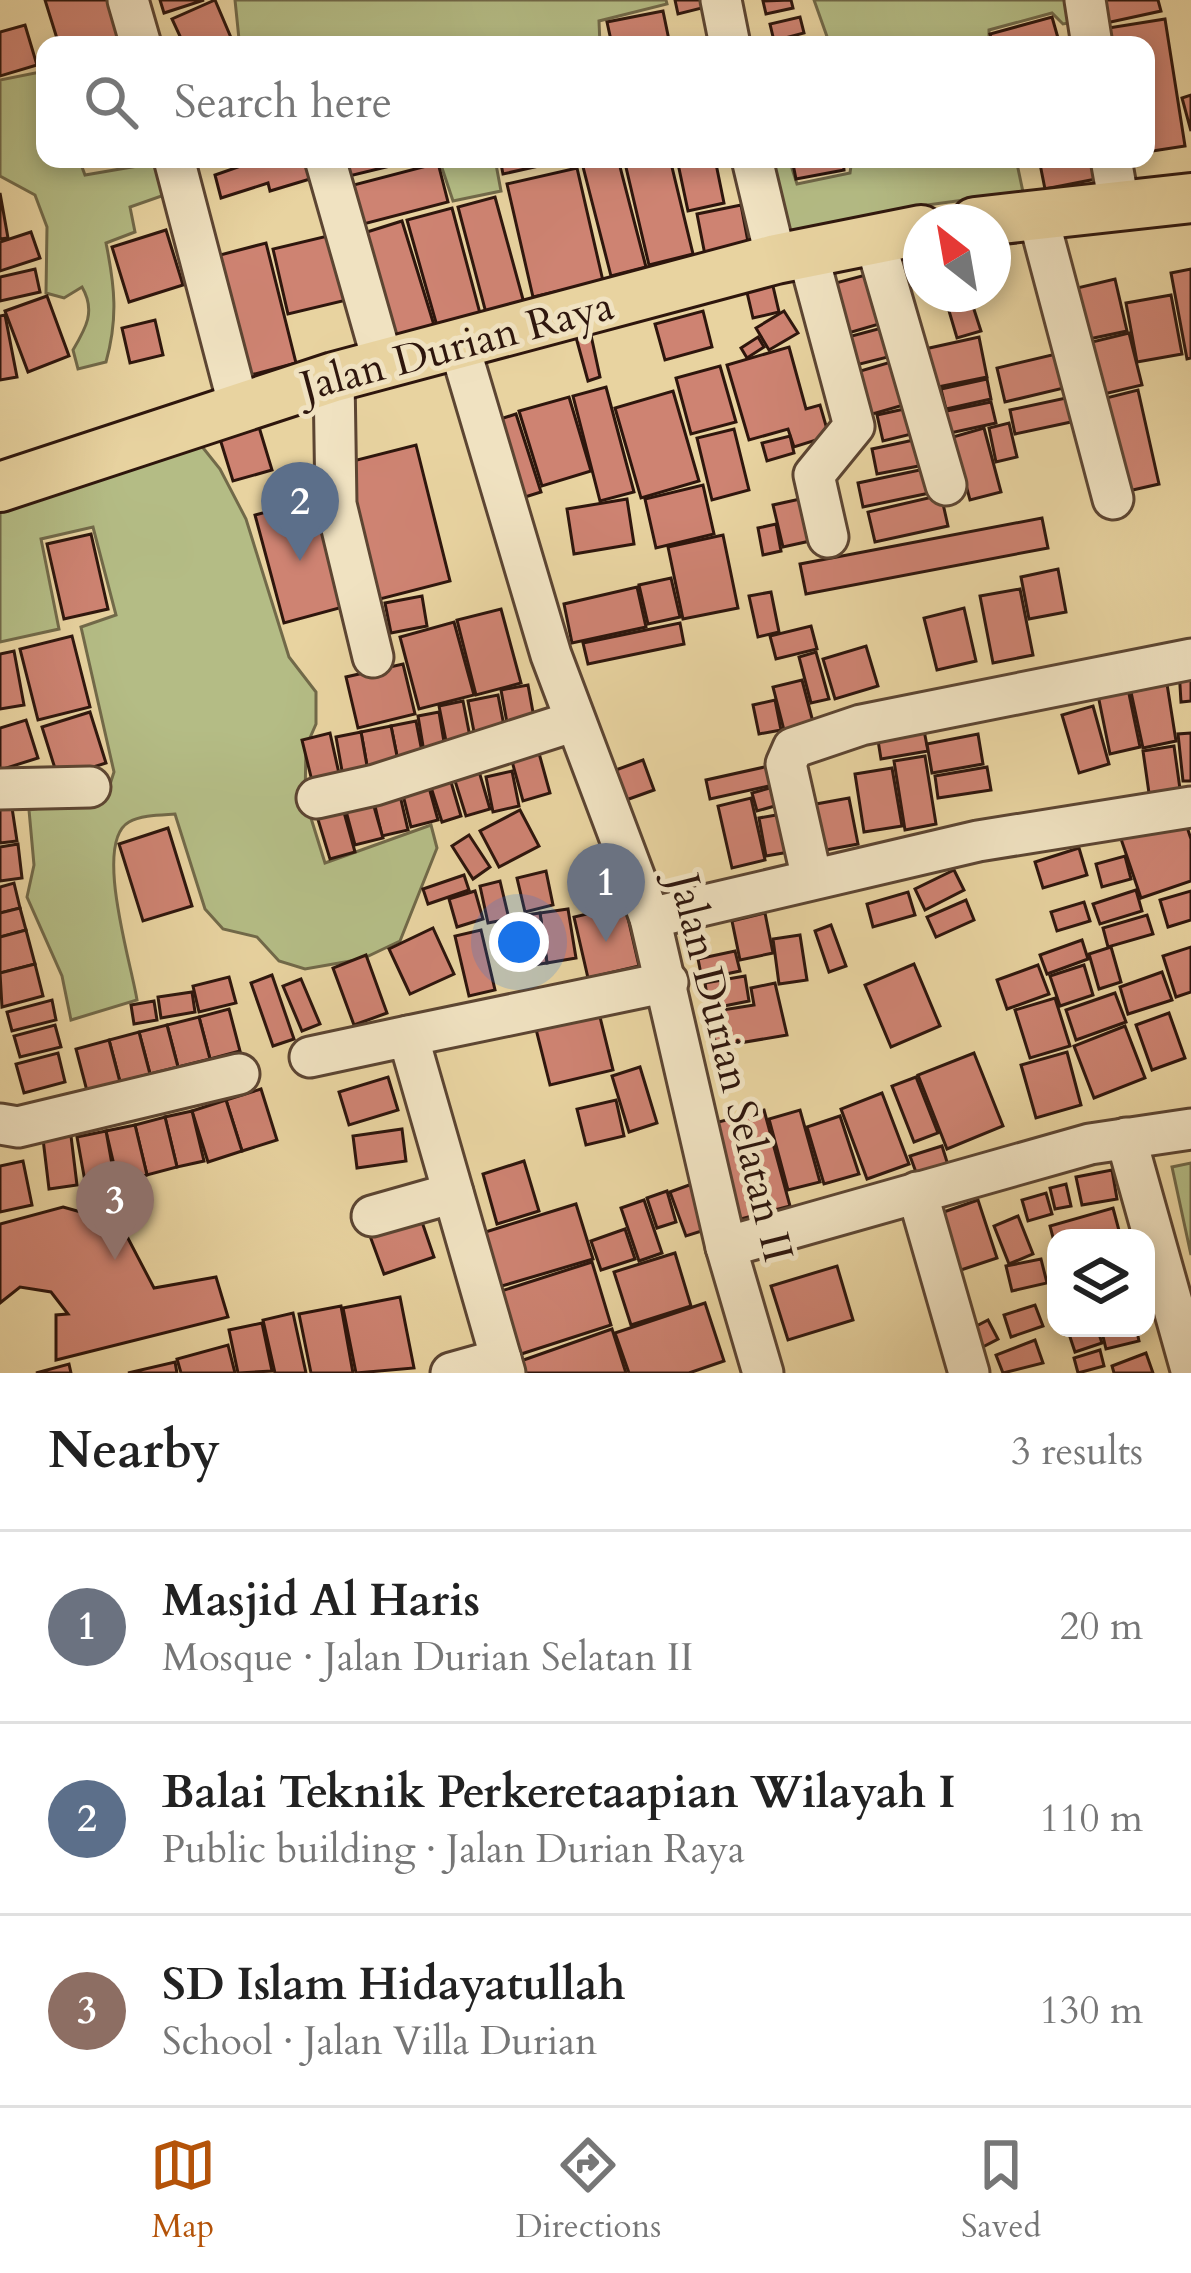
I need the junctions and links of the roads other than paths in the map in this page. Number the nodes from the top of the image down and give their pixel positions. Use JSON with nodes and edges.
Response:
{"nodes":[{"id":1,"x":128,"y":0,"type":"edge"},
{"id":2,"x":721,"y":0,"type":"edge"},
{"id":3,"x":1084,"y":0,"type":"edge"},
{"id":4,"x":138,"y":36,"type":"edge"},
{"id":5,"x":728,"y":36,"type":"edge"},
{"id":6,"x":1090,"y":36,"type":"edge"},
{"id":7,"x":176,"y":168,"type":"edge"},
{"id":8,"x":328,"y":168,"type":"edge"},
{"id":9,"x":756,"y":168,"type":"edge"},
{"id":10,"x":1115,"y":181,"type":"edge"},
{"id":11,"x":1191,"y":198,"type":"edge"},
{"id":12,"x":1037,"y":213,"type":"junction"},
{"id":13,"x":1011,"y":217,"type":"edge"},
{"id":14,"x":903,"y":233,"type":"edge"},
{"id":15,"x":874,"y":237,"type":"junction"},
{"id":16,"x":791,"y":255,"type":"junction"},
{"id":17,"x":459,"y":345,"type":"junction"},
{"id":18,"x":384,"y":366,"type":"junction"},
{"id":19,"x":334,"y":377,"type":"junction"},
{"id":20,"x":239,"y":407,"type":"junction"},
{"id":21,"x":946,"y":485,"type":"dead end"},
{"id":22,"x":0,"y":487,"type":"edge"},
{"id":23,"x":1113,"y":499,"type":"dead end"},
{"id":24,"x":828,"y":537,"type":"dead end"},
{"id":25,"x":374,"y":657,"type":"dead end"},
{"id":26,"x":1191,"y":659,"type":"edge"},
{"id":27,"x":575,"y":721,"type":"junction"},
{"id":28,"x":90,"y":787,"type":"dead end"},
{"id":29,"x":0,"y":789,"type":"edge"},
{"id":30,"x":317,"y":798,"type":"dead end"},
{"id":31,"x":1191,"y":807,"type":"edge"},
{"id":32,"x":812,"y":879,"type":"junction"},
{"id":33,"x":650,"y":918,"type":"junction"},
{"id":34,"x":668,"y":982,"type":"junction"},
{"id":35,"x":408,"y":1036,"type":"junction"},
{"id":36,"x":310,"y":1057,"type":"dead end"},
{"id":37,"x":239,"y":1074,"type":"dead end"},
{"id":38,"x":0,"y":1124,"type":"edge"},
{"id":39,"x":1191,"y":1129,"type":"edge"},
{"id":40,"x":1126,"y":1138,"type":"junction"},
{"id":41,"x":917,"y":1192,"type":"junction"},
{"id":42,"x":453,"y":1193,"type":"junction"},
{"id":43,"x":372,"y":1216,"type":"dead end"},
{"id":44,"x":725,"y":1247,"type":"junction"},
{"id":45,"x":503,"y":1366,"type":"edge"},
{"id":46,"x":1191,"y":1370,"type":"edge"},
{"id":47,"x":451,"y":1373,"type":"edge"},
{"id":48,"x":764,"y":1373,"type":"edge"},
{"id":49,"x":969,"y":1373,"type":"edge"}],
"edges":[{"from":1,"to":4,"type":"street"},
{"from":2,"to":5,"type":"street"},
{"from":3,"to":6,"type":"street"},
{"from":7,"to":20,"type":"street"},
{"from":8,"to":18,"type":"street"},
{"from":9,"to":16,"type":"street"},
{"from":10,"to":11,"type":"main road"},
{"from":10,"to":12,"type":"main road"},
{"from":12,"to":13,"type":"main road"},
{"from":12,"to":23,"type":"street"},
{"from":14,"to":15,"type":"main road","name":"Jalan Durian Raya"},
{"from":15,"to":16,"type":"main road","name":"Jalan Durian Raya"},
{"from":15,"to":21,"type":"street"},
{"from":16,"to":17,"type":"main road","name":"Jalan Durian Raya"},
{"from":16,"to":24,"type":"street"},
{"from":17,"to":18,"type":"main road","name":"Jalan Durian Raya"},
{"from":17,"to":27,"type":"street","name":"Jalan Durian Selatan II"},
{"from":18,"to":19,"type":"main road","name":"Jalan Durian Raya"},
{"from":19,"to":20,"type":"main road","name":"Jalan Durian Raya"},
{"from":19,"to":25,"type":"street"},
{"from":20,"to":22,"type":"main road","name":"Jalan Durian Raya"},
{"from":26,"to":32,"type":"street"},
{"from":27,"to":30,"type":"street"},
{"from":27,"to":33,"type":"street","name":"Jalan Durian Selatan II"},
{"from":28,"to":29,"type":"street"},
{"from":31,"to":32,"type":"street"},
{"from":32,"to":33,"type":"street"},
{"from":33,"to":34,"type":"street","name":"Jalan Durian Selatan II"},
{"from":34,"to":35,"type":"street"},
{"from":34,"to":44,"type":"street","name":"Jalan Durian Selatan II"},
{"from":35,"to":36,"type":"street"},
{"from":35,"to":42,"type":"street"},
{"from":37,"to":38,"type":"street"},
{"from":39,"to":40,"type":"street"},
{"from":40,"to":41,"type":"street"},
{"from":40,"to":46,"type":"street"},
{"from":41,"to":44,"type":"street"},
{"from":41,"to":49,"type":"street"},
{"from":42,"to":43,"type":"street"},
{"from":42,"to":45,"type":"street"},
{"from":44,"to":48,"type":"street","name":"Jalan Durian Selatan II"},
{"from":45,"to":47,"type":"street"}]}
